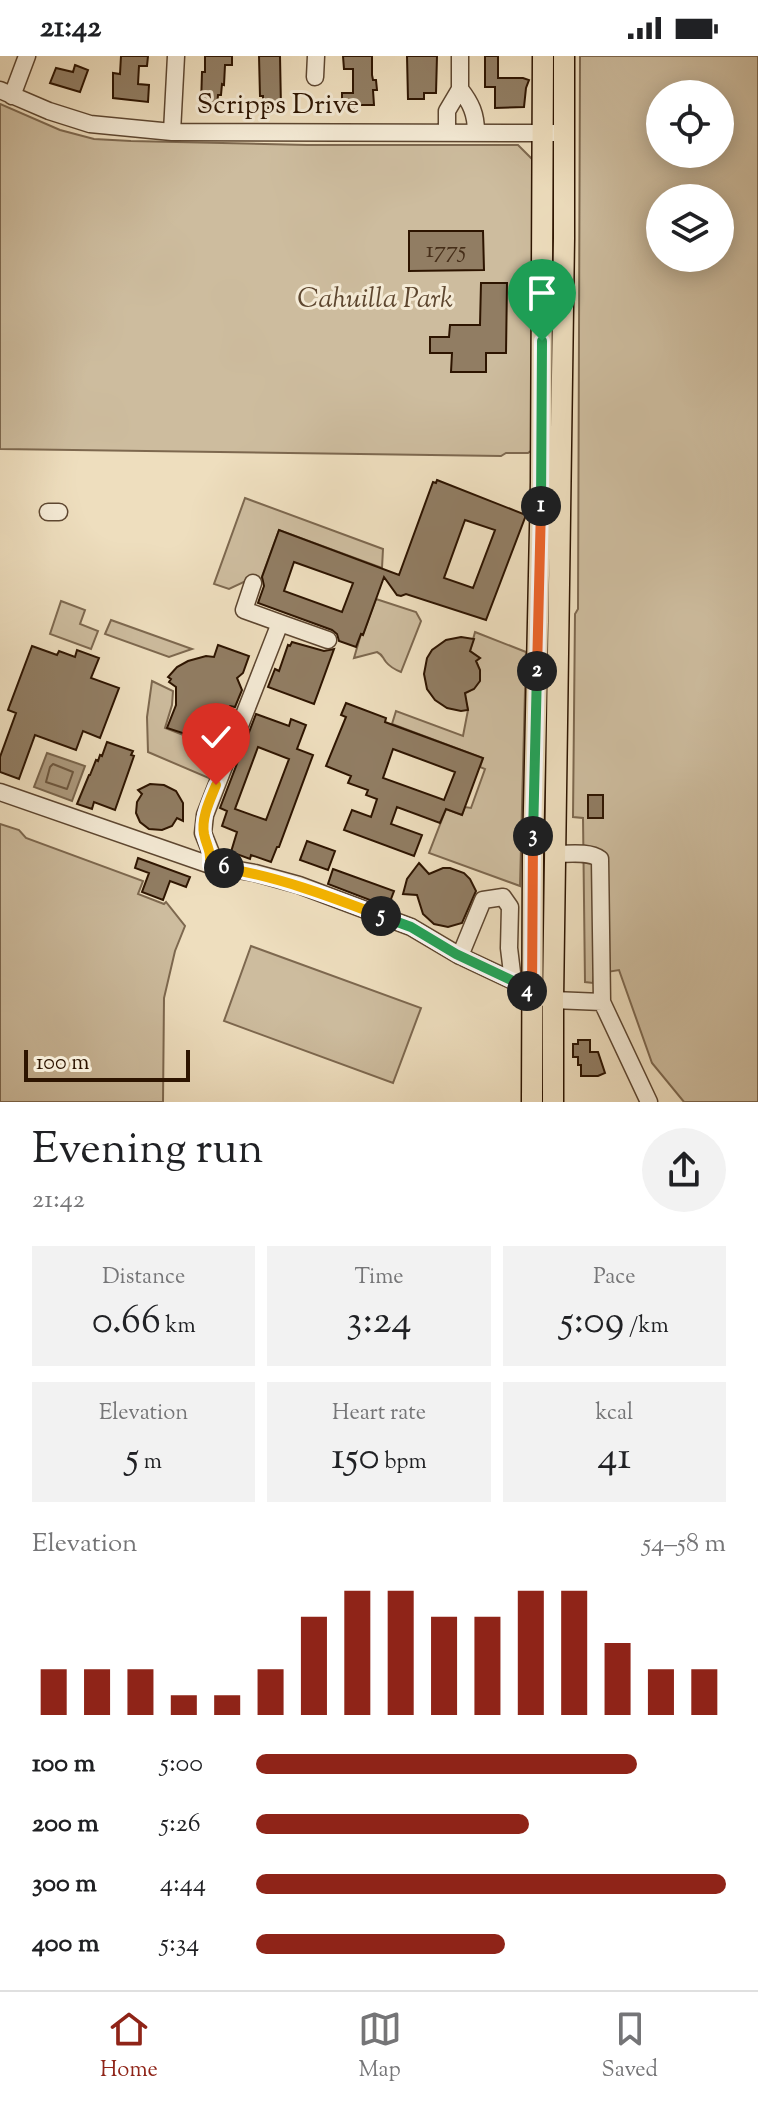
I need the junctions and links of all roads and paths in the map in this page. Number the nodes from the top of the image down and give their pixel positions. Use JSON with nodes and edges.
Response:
{"nodes":[{"id":1,"x":27,"y":56,"type":"edge"},
{"id":2,"x":176,"y":56,"type":"edge"},
{"id":3,"x":316,"y":56,"type":"edge"},
{"id":4,"x":460,"y":56,"type":"edge"},
{"id":5,"x":543,"y":56,"type":"edge"},
{"id":6,"x":564,"y":56,"type":"edge"},
{"id":7,"x":315,"y":77,"type":"dead end"},
{"id":8,"x":460,"y":89,"type":"junction"},
{"id":9,"x":6,"y":93,"type":"edge"},
{"id":10,"x":172,"y":132,"type":"junction"},
{"id":11,"x":447,"y":132,"type":"junction"},
{"id":12,"x":476,"y":132,"type":"junction"},
{"id":13,"x":543,"y":133,"type":"junction"},
{"id":14,"x":564,"y":133,"type":"junction"},
{"id":15,"x":253,"y":583,"type":"dead end"},
{"id":16,"x":280,"y":623,"type":"junction"},
{"id":17,"x":328,"y":640,"type":"dead end"},
{"id":18,"x":0,"y":792,"type":"edge"},
{"id":19,"x":555,"y":854,"type":"junction"},
{"id":20,"x":210,"y":865,"type":"junction"},
{"id":21,"x":460,"y":956,"type":"junction"},
{"id":22,"x":513,"y":981,"type":"junction"},
{"id":23,"x":532,"y":995,"type":"junction"},
{"id":24,"x":553,"y":1000,"type":"junction"},
{"id":25,"x":602,"y":1002,"type":"junction"},
{"id":26,"x":532,"y":1102,"type":"edge"},
{"id":27,"x":553,"y":1102,"type":"edge"},
{"id":28,"x":649,"y":1102,"type":"edge"}],
"edges":[{"from":1,"to":9,"type":"street"},
{"from":2,"to":10,"type":"street"},
{"from":3,"to":7,"type":"street"},
{"from":4,"to":8,"type":"street"},
{"from":5,"to":13,"type":"main road"},
{"from":6,"to":14,"type":"main road"},
{"from":8,"to":11,"type":"street"},
{"from":8,"to":12,"type":"street"},
{"from":9,"to":10,"type":"street","name":"Scripps Drive"},
{"from":10,"to":11,"type":"street","name":"Scripps Drive"},
{"from":11,"to":12,"type":"street","name":"Scripps Drive"},
{"from":12,"to":13,"type":"street","name":"Scripps Drive"},
{"from":13,"to":14,"type":"street","name":"Scripps Drive"},
{"from":13,"to":23,"type":"main road"},
{"from":14,"to":19,"type":"main road"},
{"from":15,"to":16,"type":"street"},
{"from":16,"to":17,"type":"street"},
{"from":16,"to":20,"type":"street"},
{"from":18,"to":20,"type":"street"},
{"from":19,"to":24,"type":"main road"},
{"from":19,"to":25,"type":"street"},
{"from":20,"to":21,"type":"street"},
{"from":21,"to":22,"type":"street"},
{"from":21,"to":22,"type":"street"},
{"from":22,"to":23,"type":"street"},
{"from":23,"to":24,"type":"street"},
{"from":23,"to":26,"type":"main road"},
{"from":24,"to":25,"type":"street"},
{"from":24,"to":27,"type":"main road"},
{"from":25,"to":28,"type":"street"}]}
